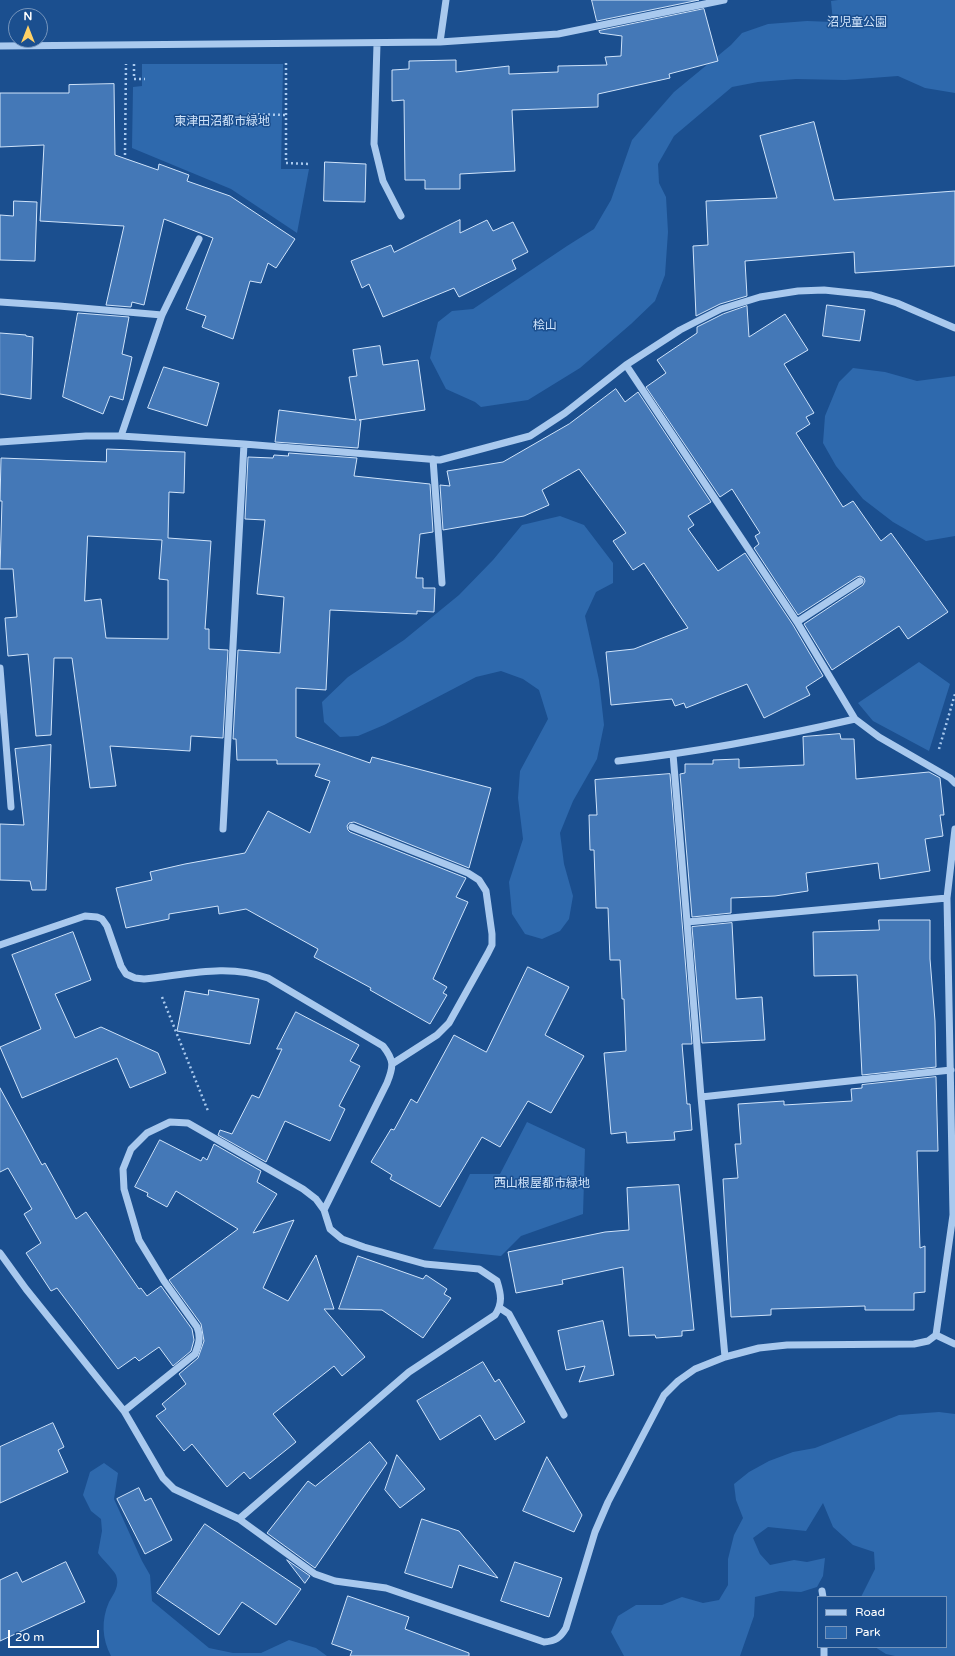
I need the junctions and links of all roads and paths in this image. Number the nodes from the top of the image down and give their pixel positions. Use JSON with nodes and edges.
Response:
{"nodes":[{"id":1,"x":446,"y":0,"type":"edge"},
{"id":2,"x":724,"y":0,"type":"edge"},
{"id":3,"x":440,"y":42,"type":"junction"},
{"id":4,"x":286,"y":44,"type":"junction"},
{"id":5,"x":377,"y":44,"type":"junction"},
{"id":6,"x":126,"y":45,"type":"junction"},
{"id":7,"x":0,"y":46,"type":"edge"},
{"id":8,"x":134,"y":78,"type":"dead end"},
{"id":9,"x":145,"y":78,"type":"dead end"},
{"id":10,"x":248,"y":114,"type":"dead end"},
{"id":11,"x":286,"y":115,"type":"junction"},
{"id":12,"x":125,"y":155,"type":"dead end"},
{"id":13,"x":311,"y":164,"type":"dead end"},
{"id":14,"x":401,"y":216,"type":"dead end"},
{"id":15,"x":199,"y":239,"type":"dead end"},
{"id":16,"x":0,"y":302,"type":"edge"},
{"id":17,"x":162,"y":315,"type":"junction"},
{"id":18,"x":955,"y":328,"type":"edge"},
{"id":19,"x":626,"y":365,"type":"junction"},
{"id":20,"x":121,"y":436,"type":"junction"},
{"id":21,"x":0,"y":442,"type":"edge"},
{"id":22,"x":244,"y":444,"type":"junction"},
{"id":23,"x":432,"y":459,"type":"junction"},
{"id":24,"x":860,"y":581,"type":"dead end"},
{"id":25,"x":442,"y":583,"type":"dead end"},
{"id":26,"x":797,"y":622,"type":"junction"},
{"id":27,"x":0,"y":668,"type":"edge"},
{"id":28,"x":955,"y":694,"type":"edge"},
{"id":29,"x":856,"y":719,"type":"junction"},
{"id":30,"x":673,"y":754,"type":"junction"},
{"id":31,"x":618,"y":761,"type":"dead end"},
{"id":32,"x":934,"y":769,"type":"junction"},
{"id":33,"x":955,"y":783,"type":"edge"},
{"id":34,"x":11,"y":807,"type":"dead end"},
{"id":35,"x":352,"y":827,"type":"dead end"},
{"id":36,"x":223,"y":829,"type":"dead end"},
{"id":37,"x":955,"y":829,"type":"edge"},
{"id":38,"x":947,"y":898,"type":"junction"},
{"id":39,"x":687,"y":922,"type":"junction"},
{"id":40,"x":0,"y":945,"type":"edge"},
{"id":41,"x":947,"y":955,"type":"junction"},
{"id":42,"x":955,"y":956,"type":"edge"},
{"id":43,"x":155,"y":978,"type":"junction"},
{"id":44,"x":392,"y":1064,"type":"junction"},
{"id":45,"x":951,"y":1070,"type":"junction"},
{"id":46,"x":701,"y":1097,"type":"junction"},
{"id":47,"x":953,"y":1128,"type":"edge"},
{"id":48,"x":209,"y":1135,"type":"junction"},
{"id":49,"x":324,"y":1210,"type":"junction"},
{"id":50,"x":0,"y":1253,"type":"edge"},
{"id":51,"x":500,"y":1308,"type":"junction"},
{"id":52,"x":936,"y":1335,"type":"junction"},
{"id":53,"x":955,"y":1344,"type":"edge"},
{"id":54,"x":724,"y":1357,"type":"junction"},
{"id":55,"x":124,"y":1411,"type":"junction"},
{"id":56,"x":564,"y":1415,"type":"dead end"},
{"id":57,"x":239,"y":1519,"type":"junction"}],
"edges":[{"from":1,"to":3,"type":"street"},
{"from":2,"to":3,"type":"street"},
{"from":3,"to":5,"type":"street"},
{"from":4,"to":5,"type":"street"},
{"from":4,"to":6,"type":"street"},
{"from":4,"to":11,"type":"path"},
{"from":5,"to":14,"type":"street"},
{"from":6,"to":7,"type":"street"},
{"from":6,"to":12,"type":"path"},
{"from":8,"to":9,"type":"path"},
{"from":10,"to":11,"type":"path"},
{"from":11,"to":13,"type":"path"},
{"from":15,"to":17,"type":"street"},
{"from":16,"to":17,"type":"street"},
{"from":17,"to":20,"type":"street"},
{"from":18,"to":19,"type":"street"},
{"from":19,"to":23,"type":"street"},
{"from":19,"to":26,"type":"street"},
{"from":20,"to":21,"type":"street"},
{"from":20,"to":22,"type":"street"},
{"from":22,"to":23,"type":"street"},
{"from":22,"to":36,"type":"street"},
{"from":23,"to":25,"type":"street"},
{"from":24,"to":26,"type":"street"},
{"from":26,"to":29,"type":"street"},
{"from":27,"to":34,"type":"street"},
{"from":28,"to":32,"type":"path"},
{"from":29,"to":30,"type":"street"},
{"from":29,"to":32,"type":"street"},
{"from":30,"to":31,"type":"street"},
{"from":30,"to":39,"type":"street"},
{"from":32,"to":33,"type":"street"},
{"from":35,"to":44,"type":"street"},
{"from":37,"to":38,"type":"street"},
{"from":38,"to":39,"type":"street"},
{"from":38,"to":41,"type":"street"},
{"from":39,"to":46,"type":"street"},
{"from":40,"to":43,"type":"street"},
{"from":41,"to":42,"type":"street"},
{"from":41,"to":45,"type":"street"},
{"from":43,"to":44,"type":"street"},
{"from":43,"to":48,"type":"path"},
{"from":44,"to":49,"type":"street"},
{"from":45,"to":46,"type":"street"},
{"from":45,"to":47,"type":"street"},
{"from":46,"to":54,"type":"street"},
{"from":47,"to":52,"type":"street"},
{"from":48,"to":49,"type":"street"},
{"from":48,"to":55,"type":"street"},
{"from":49,"to":51,"type":"street"},
{"from":50,"to":55,"type":"street"},
{"from":51,"to":56,"type":"street"},
{"from":51,"to":57,"type":"street"},
{"from":52,"to":53,"type":"street"},
{"from":52,"to":54,"type":"street"},
{"from":54,"to":57,"type":"street"},
{"from":55,"to":57,"type":"street"}]}
